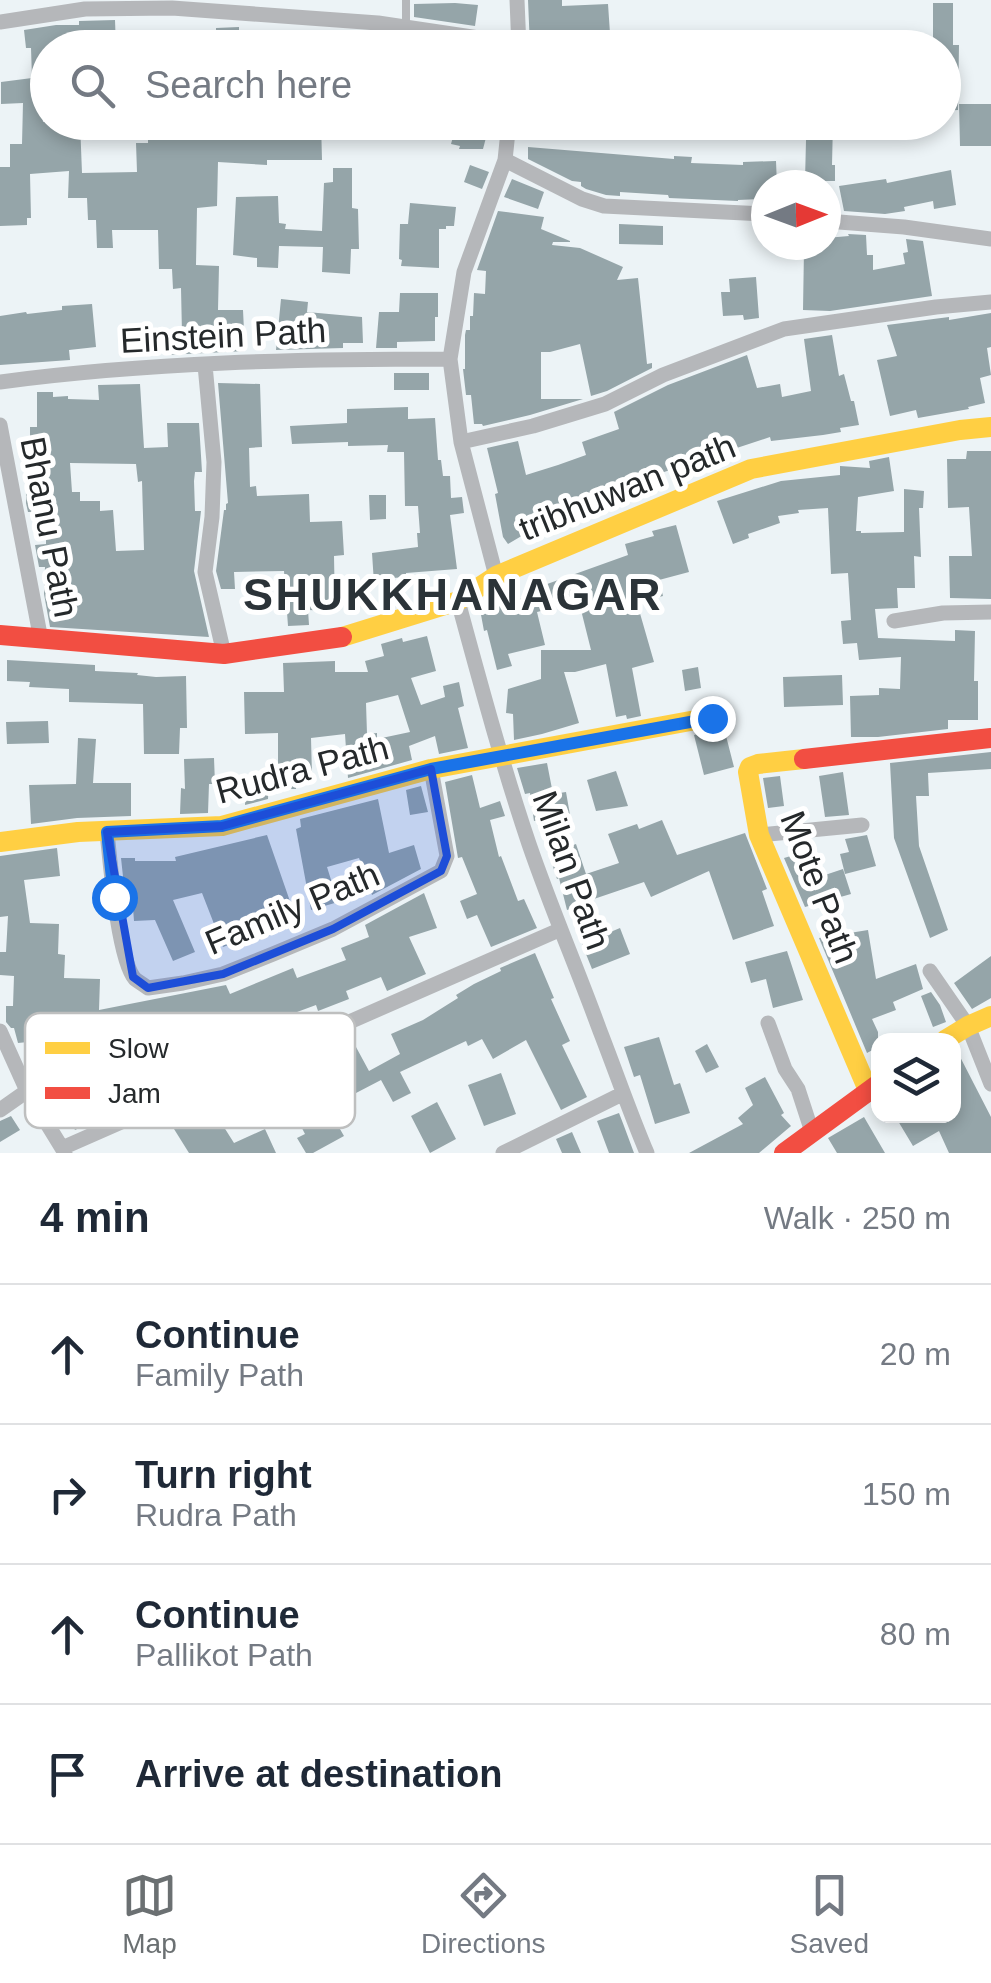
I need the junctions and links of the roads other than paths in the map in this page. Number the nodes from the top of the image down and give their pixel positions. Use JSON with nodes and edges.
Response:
{"nodes":[{"id":1,"x":406,"y":0,"type":"edge"},
{"id":2,"x":517,"y":0,"type":"edge"},
{"id":3,"x":287,"y":8,"type":"edge"},
{"id":4,"x":0,"y":22,"type":"edge"},
{"id":5,"x":406,"y":28,"type":"junction"},
{"id":6,"x":419,"y":30,"type":"edge"},
{"id":7,"x":518,"y":30,"type":"edge"},
{"id":8,"x":507,"y":140,"type":"edge"},
{"id":9,"x":504,"y":160,"type":"junction"},
{"id":10,"x":751,"y":213,"type":"edge"},
{"id":11,"x":841,"y":222,"type":"edge"},
{"id":12,"x":991,"y":239,"type":"edge"},
{"id":13,"x":991,"y":302,"type":"edge"},
{"id":14,"x":450,"y":359,"type":"junction"},
{"id":15,"x":205,"y":364,"type":"junction"},
{"id":16,"x":0,"y":382,"type":"edge"},
{"id":17,"x":0,"y":424,"type":"edge"},
{"id":18,"x":991,"y":427,"type":"edge"},
{"id":19,"x":461,"y":442,"type":"junction"},
{"id":20,"x":496,"y":576,"type":"junction"},
{"id":21,"x":458,"y":601,"type":"junction"},
{"id":22,"x":991,"y":612,"type":"edge"},
{"id":23,"x":894,"y":621,"type":"dead end"},
{"id":24,"x":0,"y":635,"type":"edge"},
{"id":25,"x":41,"y":640,"type":"junction"},
{"id":26,"x":224,"y":654,"type":"junction"},
{"id":27,"x":712,"y":718,"type":"dead end"},
{"id":28,"x":991,"y":738,"type":"edge"},
{"id":29,"x":500,"y":758,"type":"junction"},
{"id":30,"x":431,"y":769,"type":"junction"},
{"id":31,"x":862,"y":825,"type":"dead end"},
{"id":32,"x":107,"y":832,"type":"junction"},
{"id":33,"x":760,"y":835,"type":"junction"},
{"id":34,"x":0,"y":842,"type":"edge"},
{"id":35,"x":559,"y":930,"type":"junction"},
{"id":36,"x":930,"y":971,"type":"dead end"},
{"id":37,"x":991,"y":1016,"type":"edge"},
{"id":38,"x":355,"y":1021,"type":"edge"},
{"id":39,"x":768,"y":1023,"type":"dead end"},
{"id":40,"x":968,"y":1026,"type":"junction"},
{"id":41,"x":0,"y":1031,"type":"edge"},
{"id":42,"x":956,"y":1033,"type":"edge"},
{"id":43,"x":871,"y":1080,"type":"edge"},
{"id":44,"x":991,"y":1084,"type":"edge"},
{"id":45,"x":25,"y":1087,"type":"edge"},
{"id":46,"x":871,"y":1089,"type":"edge"},
{"id":47,"x":25,"y":1092,"type":"edge"},
{"id":48,"x":622,"y":1094,"type":"junction"},
{"id":49,"x":0,"y":1110,"type":"edge"},
{"id":50,"x":50,"y":1128,"type":"edge"},
{"id":51,"x":114,"y":1128,"type":"edge"},
{"id":52,"x":812,"y":1132,"type":"junction"},
{"id":53,"x":64,"y":1150,"type":"edge"},
{"id":54,"x":503,"y":1153,"type":"edge"},
{"id":55,"x":647,"y":1153,"type":"edge"},
{"id":56,"x":784,"y":1153,"type":"edge"}],
"edges":[{"from":1,"to":5,"type":"lane"},
{"from":2,"to":7,"type":"street"},
{"from":3,"to":4,"type":"street"},
{"from":3,"to":5,"type":"street"},
{"from":5,"to":6,"type":"street"},
{"from":8,"to":9,"type":"street"},
{"from":9,"to":10,"type":"street"},
{"from":9,"to":14,"type":"street"},
{"from":11,"to":12,"type":"street"},
{"from":13,"to":19,"type":"street"},
{"from":14,"to":15,"type":"street","name":"Einstein Path"},
{"from":14,"to":19,"type":"street"},
{"from":15,"to":16,"type":"street","name":"Einstein Path"},
{"from":15,"to":26,"type":"street"},
{"from":17,"to":25,"type":"street","name":"Bhanu Path"},
{"from":18,"to":20,"type":"street","name":"tribhuwan path"},
{"from":19,"to":20,"type":"street"},
{"from":20,"to":21,"type":"street","name":"tribhuwan path"},
{"from":21,"to":26,"type":"street","name":"tribhuwan path"},
{"from":21,"to":29,"type":"street","name":"Milan Path"},
{"from":22,"to":23,"type":"street"},
{"from":24,"to":25,"type":"street","name":"tribhuwan path"},
{"from":25,"to":26,"type":"street","name":"tribhuwan path"},
{"from":27,"to":29,"type":"street","name":"Rudra Path"},
{"from":28,"to":33,"type":"street","name":"Mote Path"},
{"from":29,"to":30,"type":"street","name":"Rudra Path"},
{"from":29,"to":35,"type":"street","name":"Milan Path"},
{"from":30,"to":32,"type":"street","name":"Rudra Path"},
{"from":30,"to":32,"type":"street","name":"Family Path"},
{"from":31,"to":33,"type":"street"},
{"from":32,"to":34,"type":"street","name":"Rudra Path"},
{"from":33,"to":43,"type":"street","name":"Mote Path"},
{"from":35,"to":38,"type":"street"},
{"from":35,"to":48,"type":"street","name":"Milan Path"},
{"from":36,"to":40,"type":"street"},
{"from":37,"to":40,"type":"street"},
{"from":39,"to":52,"type":"street"},
{"from":40,"to":42,"type":"street"},
{"from":40,"to":44,"type":"street"},
{"from":41,"to":45,"type":"street"},
{"from":46,"to":52,"type":"street"},
{"from":47,"to":49,"type":"street"},
{"from":48,"to":54,"type":"street"},
{"from":48,"to":55,"type":"street","name":"Milan Path"},
{"from":50,"to":53,"type":"street"},
{"from":51,"to":53,"type":"street"},
{"from":52,"to":56,"type":"street"}]}
